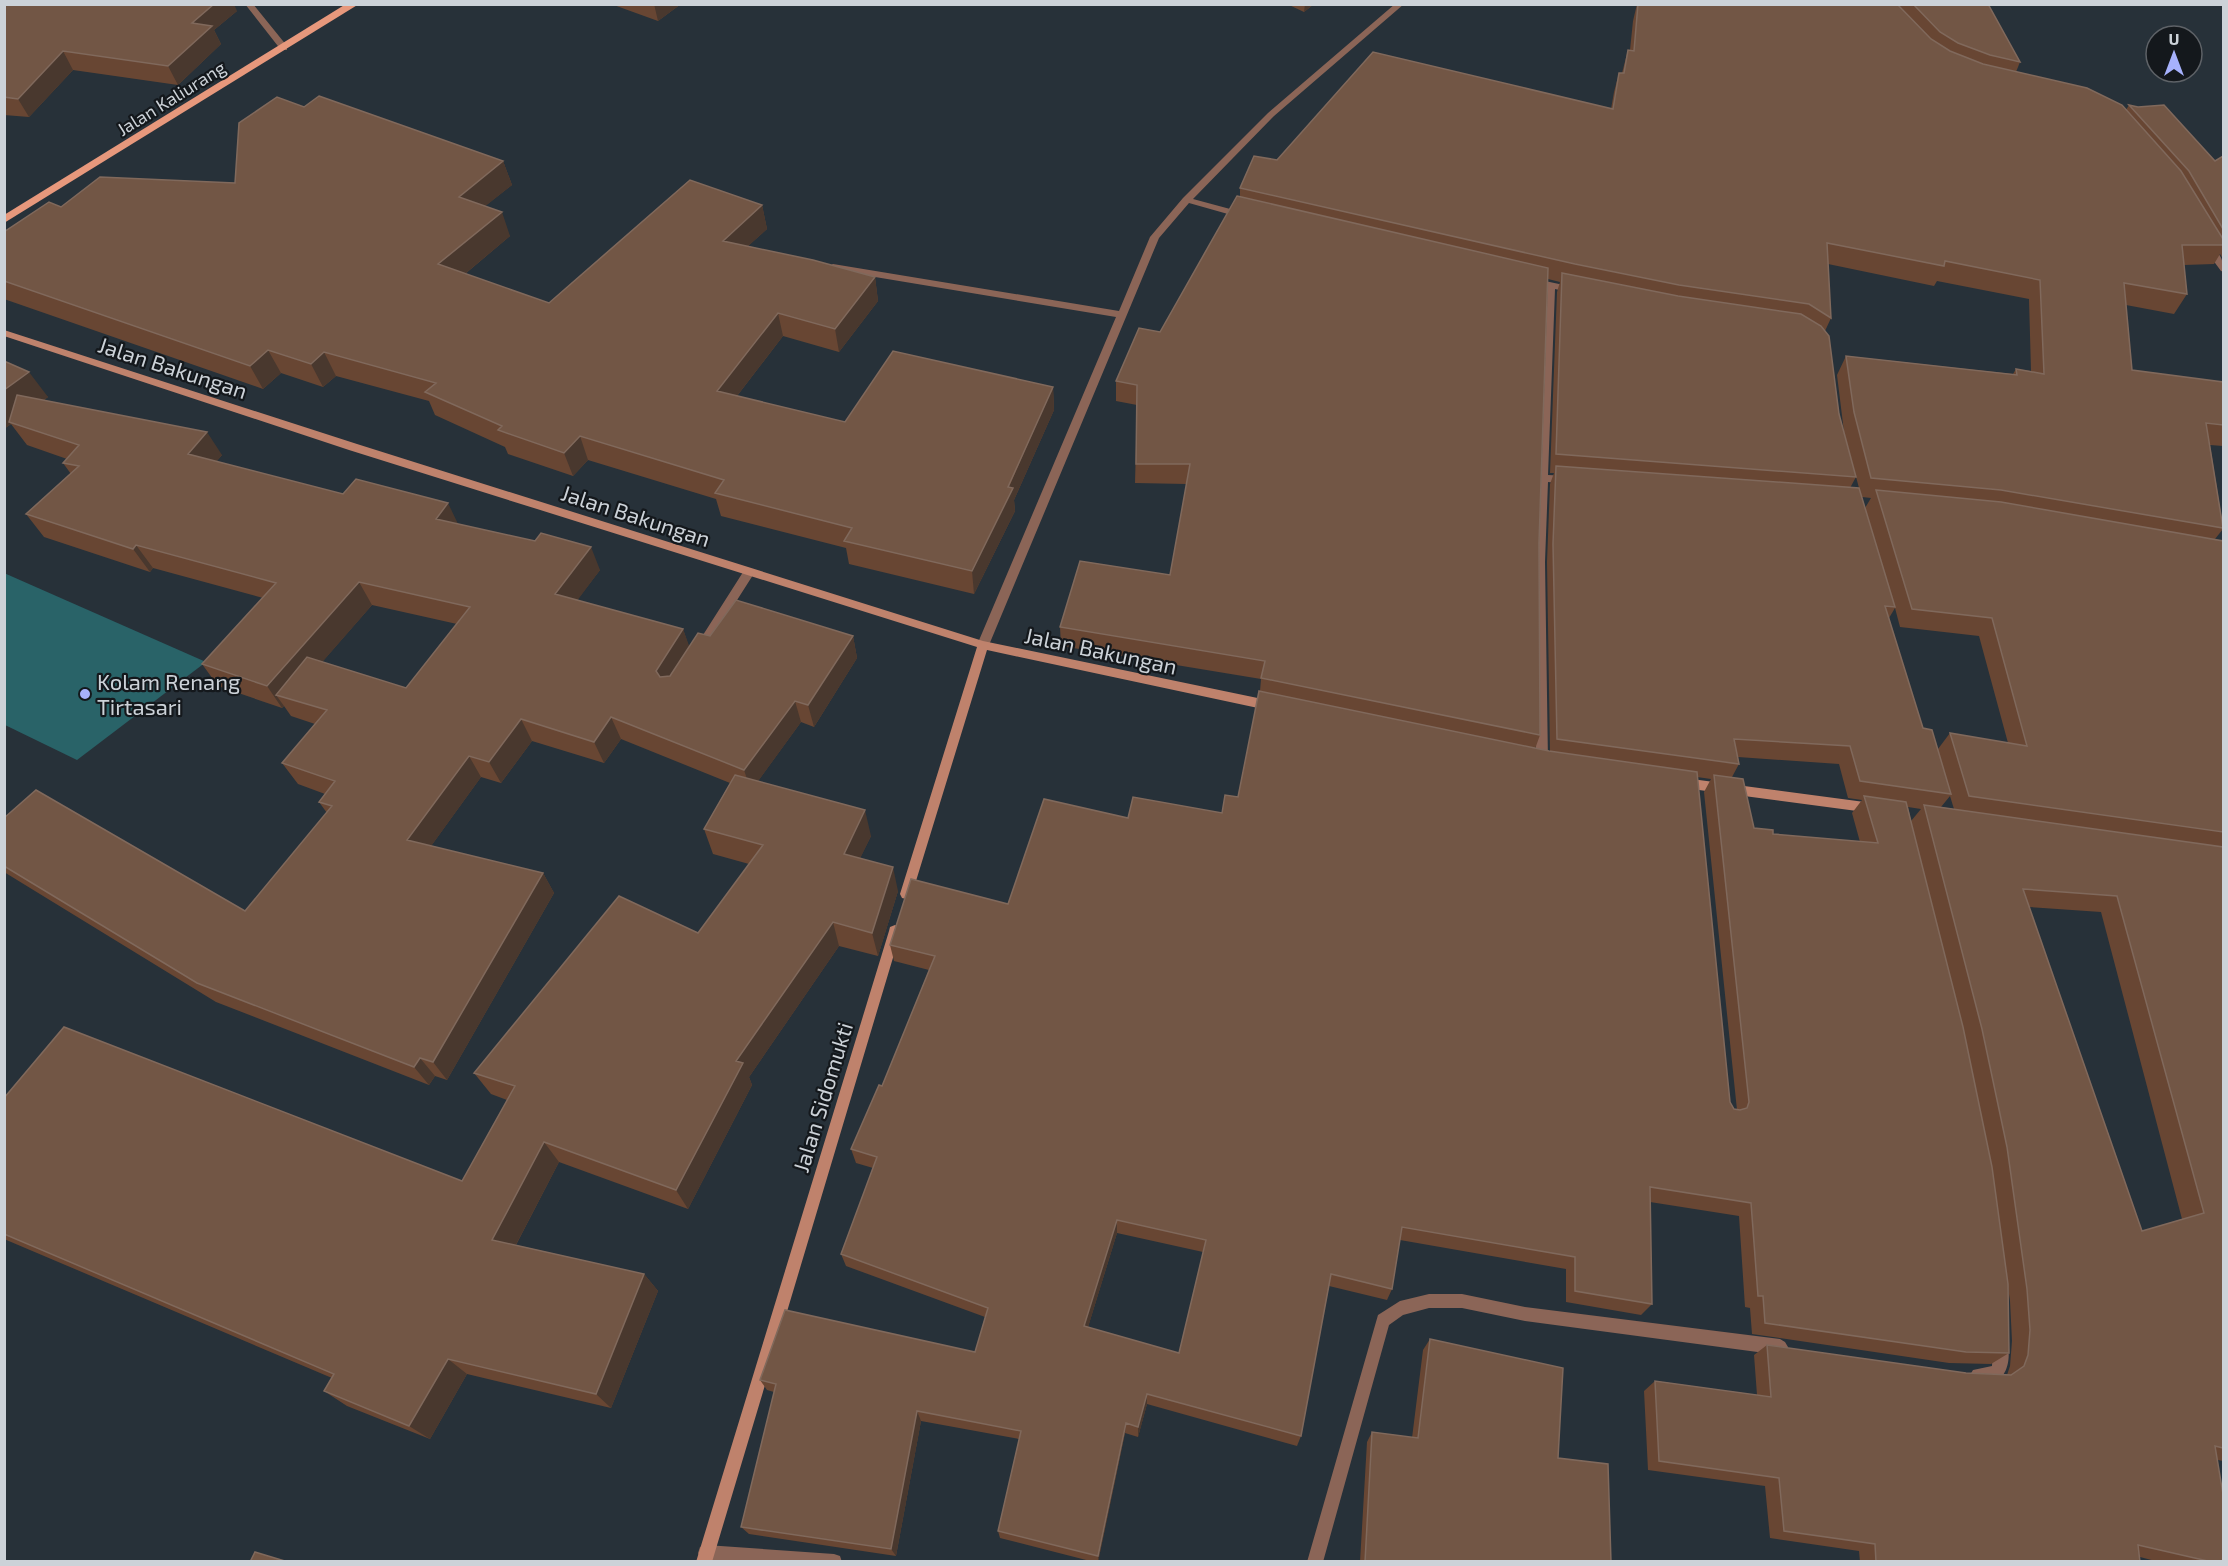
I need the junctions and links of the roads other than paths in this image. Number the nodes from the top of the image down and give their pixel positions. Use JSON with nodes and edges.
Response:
{"nodes":[{"id":1,"x":249,"y":4,"type":"edge"},
{"id":2,"x":354,"y":4,"type":"edge"},
{"id":3,"x":1400,"y":4,"type":"edge"},
{"id":4,"x":284,"y":48,"type":"junction"},
{"id":5,"x":1186,"y":200,"type":"junction"},
{"id":6,"x":1251,"y":217,"type":"edge"},
{"id":7,"x":4,"y":220,"type":"edge"},
{"id":8,"x":2204,"y":240,"type":"edge"},
{"id":9,"x":819,"y":265,"type":"edge"},
{"id":10,"x":2223,"y":269,"type":"edge"},
{"id":11,"x":1516,"y":278,"type":"edge"},
{"id":12,"x":1550,"y":285,"type":"junction"},
{"id":13,"x":1587,"y":293,"type":"edge"},
{"id":14,"x":1122,"y":315,"type":"junction"},
{"id":15,"x":4,"y":333,"type":"edge"},
{"id":16,"x":1544,"y":478,"type":"junction"},
{"id":17,"x":1577,"y":480,"type":"edge"},
{"id":18,"x":749,"y":572,"type":"junction"},
{"id":19,"x":983,"y":645,"type":"junction"},
{"id":20,"x":696,"y":656,"type":"edge"},
{"id":21,"x":1281,"y":708,"type":"edge"},
{"id":22,"x":1542,"y":762,"type":"edge"},
{"id":23,"x":1671,"y":781,"type":"edge"},
{"id":24,"x":1888,"y":811,"type":"edge"},
{"id":25,"x":2000,"y":1327,"type":"edge"},
{"id":26,"x":1795,"y":1350,"type":"edge"},
{"id":27,"x":1959,"y":1374,"type":"edge"},
{"id":28,"x":705,"y":1557,"type":"edge"},
{"id":29,"x":834,"y":1562,"type":"edge"},
{"id":30,"x":1315,"y":1562,"type":"edge"}],
"edges":[{"from":1,"to":4,"type":"street"},
{"from":2,"to":4,"type":"main road","name":"Jalan Kaliurang"},
{"from":3,"to":5,"type":"street"},
{"from":4,"to":7,"type":"main road","name":"Jalan Kaliurang"},
{"from":5,"to":6,"type":"street"},
{"from":5,"to":14,"type":"street"},
{"from":8,"to":10,"type":"street"},
{"from":9,"to":14,"type":"street"},
{"from":11,"to":12,"type":"street"},
{"from":12,"to":13,"type":"street"},
{"from":12,"to":16,"type":"street"},
{"from":14,"to":19,"type":"street"},
{"from":15,"to":18,"type":"main road","name":"Jalan Bakungan"},
{"from":16,"to":17,"type":"street"},
{"from":16,"to":22,"type":"street"},
{"from":18,"to":19,"type":"main road","name":"Jalan Bakungan"},
{"from":18,"to":20,"type":"street"},
{"from":19,"to":21,"type":"main road","name":"Jalan Bakungan"},
{"from":19,"to":28,"type":"main road","name":"Jalan Sidomukti"},
{"from":23,"to":24,"type":"main road"},
{"from":25,"to":27,"type":"street"},
{"from":26,"to":30,"type":"street"},
{"from":28,"to":29,"type":"street"}]}
